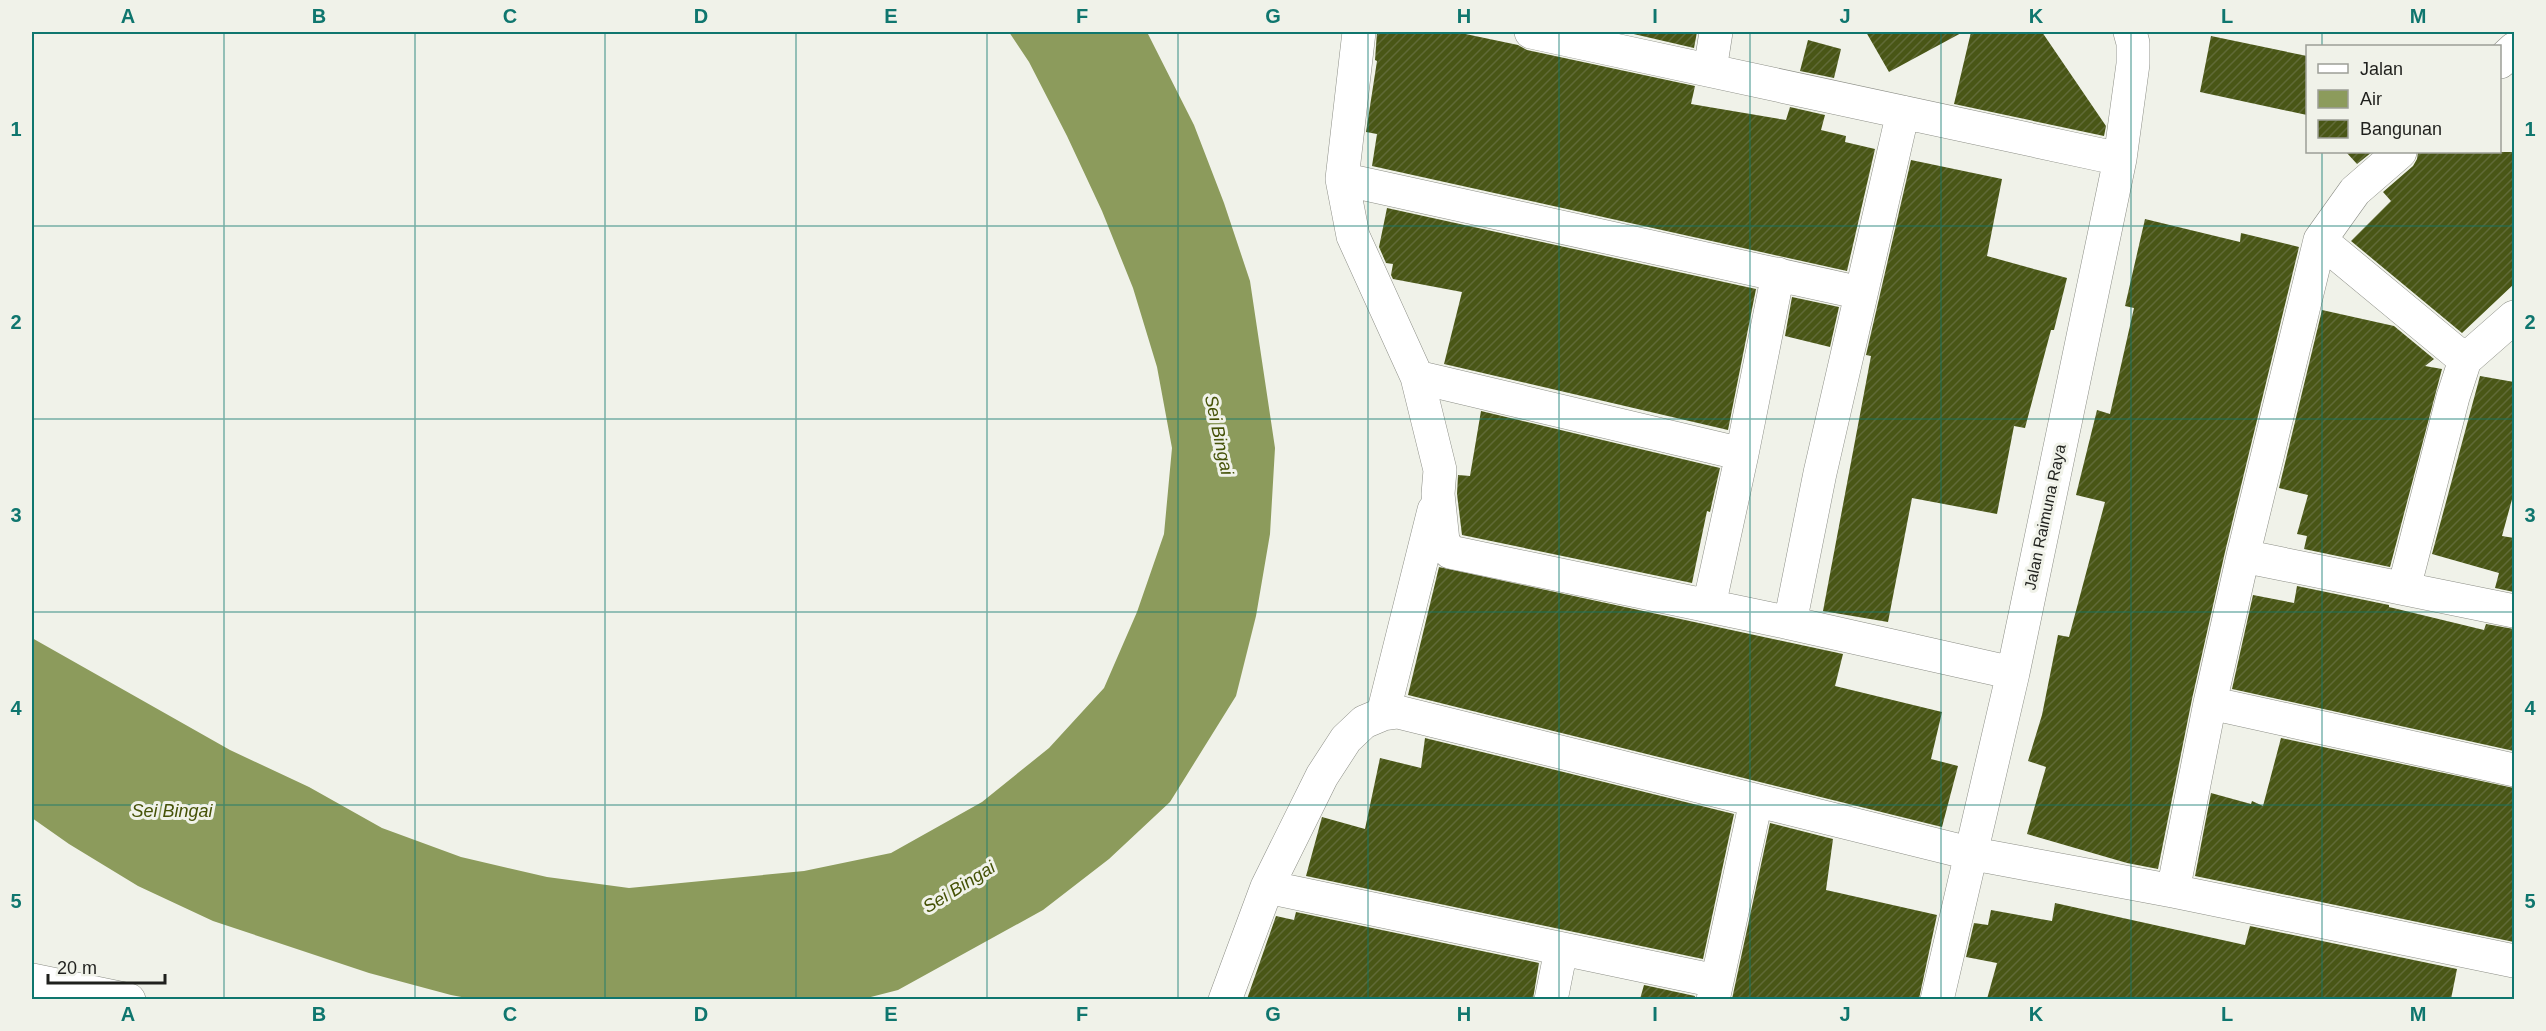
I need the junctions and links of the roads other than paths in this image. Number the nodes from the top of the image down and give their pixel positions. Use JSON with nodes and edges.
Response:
{"nodes":[{"id":1,"x":1359,"y":32,"type":"edge"},
{"id":2,"x":1531,"y":32,"type":"edge"},
{"id":3,"x":1716,"y":32,"type":"edge"},
{"id":4,"x":2130,"y":32,"type":"edge"},
{"id":5,"x":2514,"y":49,"type":"edge"},
{"id":6,"x":2501,"y":60,"type":"edge"},
{"id":7,"x":1710,"y":70,"type":"junction"},
{"id":8,"x":1903,"y":112,"type":"junction"},
{"id":9,"x":2399,"y":153,"type":"edge"},
{"id":10,"x":2120,"y":159,"type":"junction"},
{"id":11,"x":1342,"y":179,"type":"junction"},
{"id":12,"x":2320,"y":240,"type":"junction"},
{"id":13,"x":1778,"y":274,"type":"junction"},
{"id":14,"x":1862,"y":293,"type":"junction"},
{"id":15,"x":2514,"y":317,"type":"edge"},
{"id":16,"x":2465,"y":360,"type":"junction"},
{"id":17,"x":1417,"y":377,"type":"junction"},
{"id":18,"x":1742,"y":454,"type":"junction"},
{"id":19,"x":1438,"y":494,"type":"junction"},
{"id":20,"x":2243,"y":556,"type":"junction"},
{"id":21,"x":2404,"y":588,"type":"junction"},
{"id":22,"x":1709,"y":606,"type":"junction"},
{"id":23,"x":2514,"y":611,"type":"edge"},
{"id":24,"x":1790,"y":623,"type":"junction"},
{"id":25,"x":2013,"y":673,"type":"junction"},
{"id":26,"x":2210,"y":703,"type":"junction"},
{"id":27,"x":1383,"y":714,"type":"junction"},
{"id":28,"x":2514,"y":770,"type":"edge"},
{"id":29,"x":1756,"y":801,"type":"junction"},
{"id":30,"x":1969,"y":853,"type":"junction"},
{"id":31,"x":1267,"y":887,"type":"junction"},
{"id":32,"x":2173,"y":891,"type":"junction"},
{"id":33,"x":1561,"y":950,"type":"junction"},
{"id":34,"x":2514,"y":961,"type":"edge"},
{"id":35,"x":32,"y":980,"type":"edge"},
{"id":36,"x":1714,"y":990,"type":"edge"},
{"id":37,"x":129,"y":999,"type":"edge"},
{"id":38,"x":1226,"y":999,"type":"edge"},
{"id":39,"x":1551,"y":999,"type":"edge"},
{"id":40,"x":1937,"y":999,"type":"edge"}],
"edges":[{"from":1,"to":11,"type":"street"},
{"from":2,"to":7,"type":"street"},
{"from":3,"to":7,"type":"street"},
{"from":4,"to":10,"type":"street","name":"Jalan Raimuna Raya"},
{"from":5,"to":6,"type":"street"},
{"from":7,"to":8,"type":"street"},
{"from":8,"to":10,"type":"street"},
{"from":8,"to":14,"type":"street"},
{"from":9,"to":12,"type":"street"},
{"from":10,"to":25,"type":"street","name":"Jalan Raimuna Raya"},
{"from":11,"to":13,"type":"street"},
{"from":11,"to":17,"type":"street"},
{"from":12,"to":16,"type":"street"},
{"from":12,"to":20,"type":"street"},
{"from":13,"to":14,"type":"street"},
{"from":13,"to":18,"type":"street"},
{"from":14,"to":24,"type":"street"},
{"from":15,"to":16,"type":"street"},
{"from":16,"to":21,"type":"street"},
{"from":17,"to":18,"type":"street"},
{"from":17,"to":19,"type":"street"},
{"from":18,"to":22,"type":"street"},
{"from":19,"to":22,"type":"street"},
{"from":19,"to":27,"type":"street"},
{"from":20,"to":21,"type":"street"},
{"from":20,"to":26,"type":"street"},
{"from":21,"to":23,"type":"street"},
{"from":22,"to":24,"type":"street"},
{"from":24,"to":25,"type":"street"},
{"from":25,"to":30,"type":"street","name":"Jalan Raimuna Raya"},
{"from":26,"to":28,"type":"street"},
{"from":26,"to":32,"type":"street"},
{"from":27,"to":29,"type":"street"},
{"from":27,"to":31,"type":"street"},
{"from":29,"to":30,"type":"street"},
{"from":29,"to":36,"type":"street"},
{"from":30,"to":32,"type":"street"},
{"from":30,"to":40,"type":"street","name":"Jalan Raimuna Raya"},
{"from":31,"to":33,"type":"street"},
{"from":31,"to":38,"type":"street"},
{"from":32,"to":34,"type":"street"},
{"from":33,"to":36,"type":"street"},
{"from":33,"to":39,"type":"street"},
{"from":35,"to":37,"type":"street"}]}
